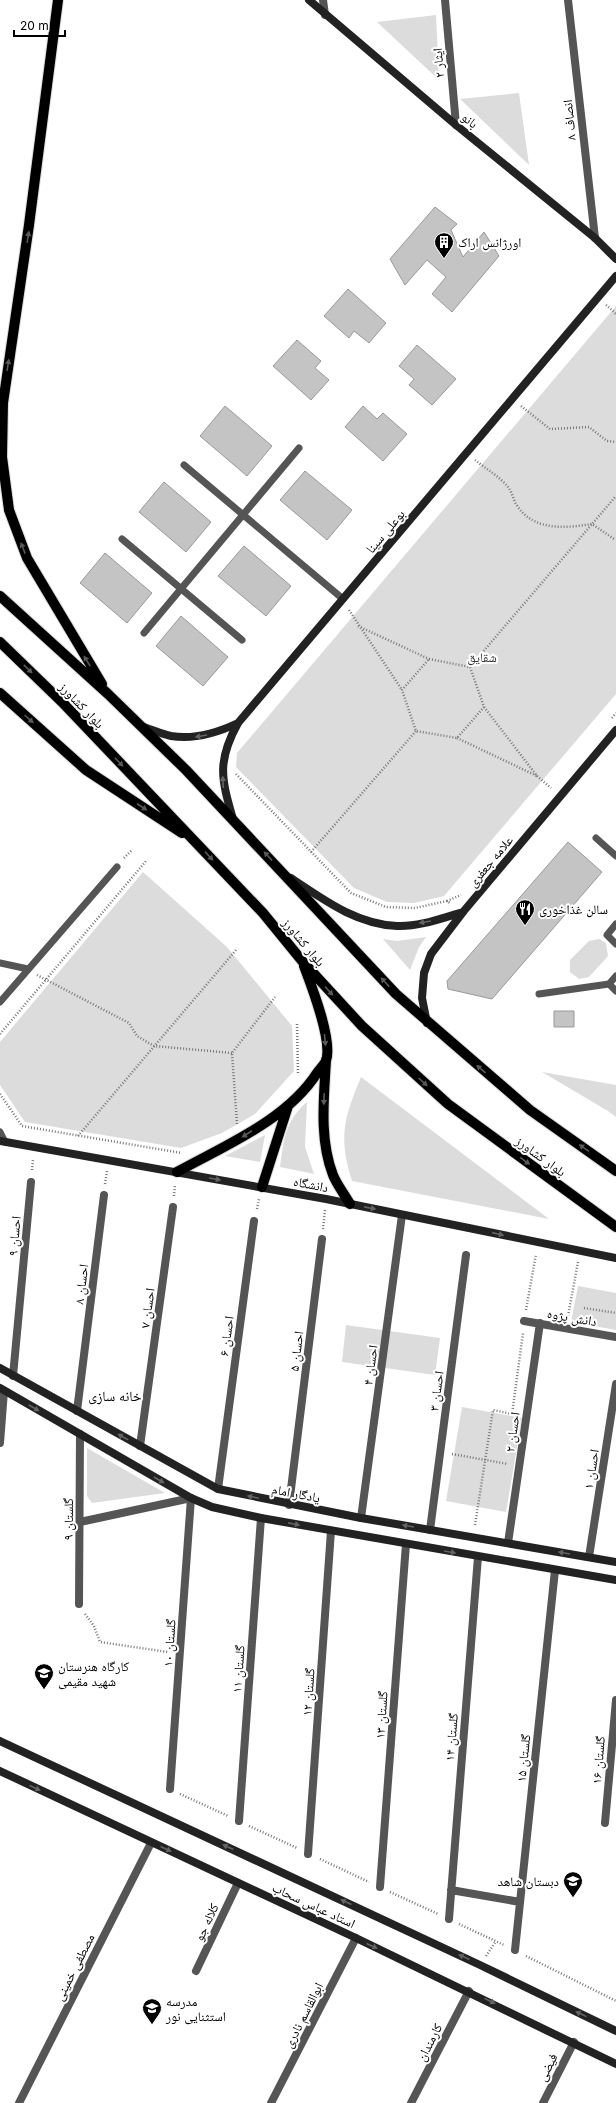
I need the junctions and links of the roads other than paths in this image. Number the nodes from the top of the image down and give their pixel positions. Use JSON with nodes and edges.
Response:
{"nodes":[{"id":1,"x":58,"y":0,"type":"edge"},
{"id":2,"x":309,"y":0,"type":"edge"},
{"id":3,"x":323,"y":0,"type":"edge"},
{"id":4,"x":445,"y":0,"type":"edge"},
{"id":5,"x":568,"y":0,"type":"edge"},
{"id":6,"x":325,"y":15,"type":"junction"},
{"id":7,"x":456,"y":125,"type":"junction"},
{"id":8,"x":595,"y":238,"type":"junction"},
{"id":9,"x":616,"y":259,"type":"edge"},
{"id":10,"x":616,"y":276,"type":"edge"},
{"id":11,"x":299,"y":448,"type":"dead end"},
{"id":12,"x":184,"y":465,"type":"dead end"},
{"id":13,"x":243,"y":515,"type":"junction"},
{"id":14,"x":122,"y":539,"type":"dead end"},
{"id":15,"x":181,"y":589,"type":"junction"},
{"id":16,"x":0,"y":596,"type":"edge"},
{"id":17,"x":343,"y":599,"type":"junction"},
{"id":18,"x":144,"y":633,"type":"dead end"},
{"id":19,"x":242,"y":640,"type":"dead end"},
{"id":20,"x":0,"y":642,"type":"edge"},
{"id":21,"x":0,"y":693,"type":"edge"},
{"id":22,"x":108,"y":694,"type":"junction"},
{"id":23,"x":238,"y":722,"type":"junction"},
{"id":24,"x":141,"y":726,"type":"junction"},
{"id":25,"x":616,"y":730,"type":"edge"},
{"id":26,"x":233,"y":819,"type":"junction"},
{"id":27,"x":596,"y":838,"type":"dead end"},
{"id":28,"x":197,"y":843,"type":"junction"},
{"id":29,"x":616,"y":856,"type":"edge"},
{"id":30,"x":116,"y":867,"type":"dead end"},
{"id":31,"x":282,"y":872,"type":"junction"},
{"id":32,"x":463,"y":912,"type":"junction"},
{"id":33,"x":616,"y":924,"type":"edge"},
{"id":34,"x":616,"y":944,"type":"edge"},
{"id":35,"x":303,"y":962,"type":"junction"},
{"id":36,"x":0,"y":963,"type":"edge"},
{"id":37,"x":28,"y":969,"type":"junction"},
{"id":38,"x":616,"y":976,"type":"edge"},
{"id":39,"x":609,"y":984,"type":"junction"},
{"id":40,"x":616,"y":991,"type":"edge"},
{"id":41,"x":539,"y":994,"type":"dead end"},
{"id":42,"x":0,"y":1002,"type":"edge"},
{"id":43,"x":428,"y":1023,"type":"junction"},
{"id":44,"x":326,"y":1060,"type":"junction"},
{"id":45,"x":288,"y":1106,"type":"junction"},
{"id":46,"x":0,"y":1132,"type":"edge"},
{"id":47,"x":2,"y":1142,"type":"edge"},
{"id":48,"x":616,"y":1171,"type":"edge"},
{"id":49,"x":176,"y":1172,"type":"junction"},
{"id":50,"x":31,"y":1182,"type":"road end"},
{"id":51,"x":262,"y":1188,"type":"junction"},
{"id":52,"x":104,"y":1195,"type":"road end"},
{"id":53,"x":350,"y":1204,"type":"junction"},
{"id":54,"x":173,"y":1207,"type":"road end"},
{"id":55,"x":402,"y":1215,"type":"junction"},
{"id":56,"x":254,"y":1221,"type":"road end"},
{"id":57,"x":616,"y":1227,"type":"edge"},
{"id":58,"x":322,"y":1239,"type":"road end"},
{"id":59,"x":466,"y":1256,"type":"dead end"},
{"id":60,"x":616,"y":1258,"type":"edge"},
{"id":61,"x":524,"y":1321,"type":"road end"},
{"id":62,"x":540,"y":1323,"type":"junction"},
{"id":63,"x":616,"y":1337,"type":"edge"},
{"id":64,"x":0,"y":1368,"type":"edge"},
{"id":65,"x":13,"y":1376,"type":"junction"},
{"id":66,"x":616,"y":1384,"type":"edge"},
{"id":67,"x":2,"y":1390,"type":"edge"},
{"id":68,"x":77,"y":1411,"type":"junction"},
{"id":69,"x":80,"y":1434,"type":"junction"},
{"id":70,"x":0,"y":1443,"type":"edge"},
{"id":71,"x":140,"y":1446,"type":"junction"},
{"id":72,"x":218,"y":1489,"type":"junction"},
{"id":73,"x":191,"y":1498,"type":"junction"},
{"id":74,"x":289,"y":1505,"type":"junction"},
{"id":75,"x":261,"y":1518,"type":"junction"},
{"id":76,"x":361,"y":1518,"type":"junction"},
{"id":77,"x":80,"y":1522,"type":"junction"},
{"id":78,"x":430,"y":1530,"type":"junction"},
{"id":79,"x":331,"y":1531,"type":"junction"},
{"id":80,"x":406,"y":1544,"type":"junction"},
{"id":81,"x":508,"y":1544,"type":"junction"},
{"id":82,"x":478,"y":1556,"type":"junction"},
{"id":83,"x":589,"y":1557,"type":"junction"},
{"id":84,"x":616,"y":1562,"type":"edge"},
{"id":85,"x":555,"y":1570,"type":"junction"},
{"id":86,"x":616,"y":1580,"type":"edge"},
{"id":87,"x":79,"y":1604,"type":"road end"},
{"id":88,"x":616,"y":1700,"type":"edge"},
{"id":89,"x":0,"y":1741,"type":"edge"},
{"id":90,"x":0,"y":1771,"type":"edge"},
{"id":91,"x":170,"y":1790,"type":"road end"},
{"id":92,"x":239,"y":1821,"type":"road end"},
{"id":93,"x":605,"y":1823,"type":"dead end"},
{"id":94,"x":151,"y":1843,"type":"junction"},
{"id":95,"x":308,"y":1854,"type":"road end"},
{"id":96,"x":238,"y":1883,"type":"junction"},
{"id":97,"x":380,"y":1887,"type":"road end"},
{"id":98,"x":451,"y":1890,"type":"junction"},
{"id":99,"x":520,"y":1902,"type":"junction"},
{"id":100,"x":449,"y":1919,"type":"road end"},
{"id":101,"x":356,"y":1938,"type":"junction"},
{"id":102,"x":515,"y":1950,"type":"road end"},
{"id":103,"x":196,"y":1971,"type":"dead end"},
{"id":104,"x":468,"y":1991,"type":"junction"},
{"id":105,"x":616,"y":2031,"type":"edge"},
{"id":106,"x":574,"y":2042,"type":"junction"},
{"id":107,"x":616,"y":2064,"type":"edge"},
{"id":108,"x":19,"y":2103,"type":"edge"},
{"id":109,"x":271,"y":2103,"type":"edge"},
{"id":110,"x":411,"y":2103,"type":"edge"},
{"id":111,"x":543,"y":2103,"type":"edge"}],
"edges":[{"from":22,"to":1,"type":"main road","one_way":true},
{"from":2,"to":6,"type":"street","name":"بانو"},
{"from":3,"to":6,"type":"street"},
{"from":4,"to":7,"type":"street","name":"ایثار ۲"},
{"from":5,"to":8,"type":"street","name":"انصاف ۸"},
{"from":6,"to":7,"type":"street","name":"بانو"},
{"from":7,"to":8,"type":"street","name":"بانو"},
{"from":8,"to":9,"type":"street","name":"بانو"},
{"from":10,"to":17,"type":"street","name":"بوعلی سینا"},
{"from":11,"to":13,"type":"lane"},
{"from":12,"to":13,"type":"lane"},
{"from":13,"to":15,"type":"lane"},
{"from":13,"to":17,"type":"lane"},
{"from":14,"to":15,"type":"lane"},
{"from":15,"to":18,"type":"lane"},
{"from":15,"to":19,"type":"lane"},
{"from":16,"to":22,"type":"main road","name":"بلوار کشاورز"},
{"from":17,"to":23,"type":"street","name":"بوعلی سینا"},
{"from":20,"to":28,"type":"main road","name":"بلوار کشاورز","one_way":true},
{"from":21,"to":28,"type":"main road","one_way":true},
{"from":22,"to":24,"type":"main road","name":"بلوار کشاورز"},
{"from":23,"to":24,"type":"street","one_way":true},
{"from":26,"to":23,"type":"street","name":"بوعلی سینا","one_way":true},
{"from":24,"to":26,"type":"main road","name":"بلوار کشاورز"},
{"from":25,"to":32,"type":"street","name":"علامه جعفری"},
{"from":31,"to":26,"type":"main road","name":"بلوار کشاورز","one_way":true},
{"from":27,"to":29,"type":"lane"},
{"from":28,"to":35,"type":"main road","name":"بلوار کشاورز","one_way":true},
{"from":30,"to":37,"type":"lane"},
{"from":32,"to":31,"type":"street","one_way":true},
{"from":43,"to":31,"type":"main road","name":"بلوار کشاورز","one_way":true},
{"from":32,"to":43,"type":"street","name":"علامه جعفری"},
{"from":33,"to":34,"type":"lane"},
{"from":35,"to":44,"type":"main road","one_way":true},
{"from":35,"to":57,"type":"main road","name":"بلوار کشاورز","one_way":true},
{"from":36,"to":37,"type":"lane"},
{"from":37,"to":42,"type":"lane"},
{"from":38,"to":39,"type":"lane"},
{"from":39,"to":40,"type":"lane"},
{"from":39,"to":41,"type":"lane"},
{"from":48,"to":43,"type":"main road","name":"بلوار کشاورز","one_way":true},
{"from":44,"to":45,"type":"main road"},
{"from":44,"to":53,"type":"main road","one_way":true},
{"from":45,"to":49,"type":"main road","one_way":true},
{"from":45,"to":51,"type":"main road"},
{"from":46,"to":47,"type":"lane"},
{"from":47,"to":49,"type":"street","name":"دانشگاه"},
{"from":49,"to":51,"type":"street","name":"دانشگاه","one_way":true},
{"from":50,"to":65,"type":"street","name":"احسان ۹"},
{"from":51,"to":53,"type":"street","name":"دانشگاه"},
{"from":52,"to":68,"type":"street","name":"احسان ۸"},
{"from":53,"to":55,"type":"street","name":"دانشگاه","one_way":true},
{"from":54,"to":71,"type":"street","name":"احسان ۷"},
{"from":55,"to":60,"type":"street","name":"دانشگاه","one_way":true},
{"from":55,"to":76,"type":"street","name":"احسان ۴"},
{"from":56,"to":72,"type":"street","name":"احسان ۶"},
{"from":58,"to":74,"type":"street","name":"احسان ۵"},
{"from":59,"to":78,"type":"street","name":"احسان ۳"},
{"from":61,"to":62,"type":"street","name":"دانش پژوه"},
{"from":62,"to":63,"type":"street","name":"دانش پژوه"},
{"from":62,"to":81,"type":"street","name":"احسان ۲"},
{"from":64,"to":65,"type":"street","name":"یادگار امام"},
{"from":65,"to":68,"type":"street","name":"یادگار امام"},
{"from":66,"to":83,"type":"street","name":"احسان ۱"},
{"from":67,"to":69,"type":"street","one_way":true},
{"from":67,"to":70,"type":"street"},
{"from":71,"to":68,"type":"street","name":"یادگار امام","one_way":true},
{"from":69,"to":73,"type":"street","one_way":true},
{"from":69,"to":77,"type":"street","name":"گلستان ۹"},
{"from":71,"to":72,"type":"street","name":"یادگار امام"},
{"from":74,"to":72,"type":"street","name":"یادگار امام","one_way":true},
{"from":73,"to":75,"type":"street"},
{"from":73,"to":77,"type":"street"},
{"from":73,"to":91,"type":"street","name":"گلستان ۱۰"},
{"from":74,"to":76,"type":"street","name":"یادگار امام"},
{"from":75,"to":79,"type":"street","one_way":true},
{"from":75,"to":92,"type":"street","name":"گلستان ۱۱"},
{"from":78,"to":76,"type":"street","name":"یادگار امام","one_way":true},
{"from":77,"to":87,"type":"street","name":"گلستان ۹"},
{"from":78,"to":81,"type":"street","name":"یادگار امام"},
{"from":79,"to":80,"type":"street"},
{"from":79,"to":95,"type":"street","name":"گلستان ۱۲"},
{"from":80,"to":82,"type":"street","one_way":true},
{"from":80,"to":97,"type":"street","name":"گلستان ۱۳"},
{"from":83,"to":81,"type":"street","name":"یادگار امام","one_way":true},
{"from":82,"to":85,"type":"street"},
{"from":82,"to":98,"type":"street","name":"گلستان ۱۴"},
{"from":83,"to":84,"type":"street","name":"یادگار امام"},
{"from":85,"to":86,"type":"street"},
{"from":85,"to":99,"type":"street","name":"گلستان ۱۵"},
{"from":88,"to":93,"type":"street","name":"گلستان ۱۶"},
{"from":105,"to":89,"type":"street","name":"استاد عباس سحاب","one_way":true},
{"from":90,"to":94,"type":"street","name":"استاد عباس سحاب","one_way":true},
{"from":94,"to":96,"type":"street","name":"استاد عباس سحاب","one_way":true},
{"from":94,"to":108,"type":"street","name":"مصطفی خمینی"},
{"from":96,"to":101,"type":"street","name":"استاد عباس سحاب"},
{"from":96,"to":103,"type":"street","name":"کلاله جو"},
{"from":98,"to":99,"type":"street"},
{"from":98,"to":100,"type":"street","name":"گلستان ۱۴"},
{"from":99,"to":102,"type":"street","name":"گلستان ۱۵"},
{"from":101,"to":104,"type":"street","name":"استاد عباس سحاب","one_way":true},
{"from":101,"to":109,"type":"street","name":"ابوالقاسم نادری"},
{"from":104,"to":106,"type":"street","name":"استاد عباس سحاب","one_way":true},
{"from":104,"to":110,"type":"street","name":"کارمندان"},
{"from":106,"to":107,"type":"street","name":"استاد عباس سحاب"},
{"from":106,"to":111,"type":"street","name":"فیضی"}]}
